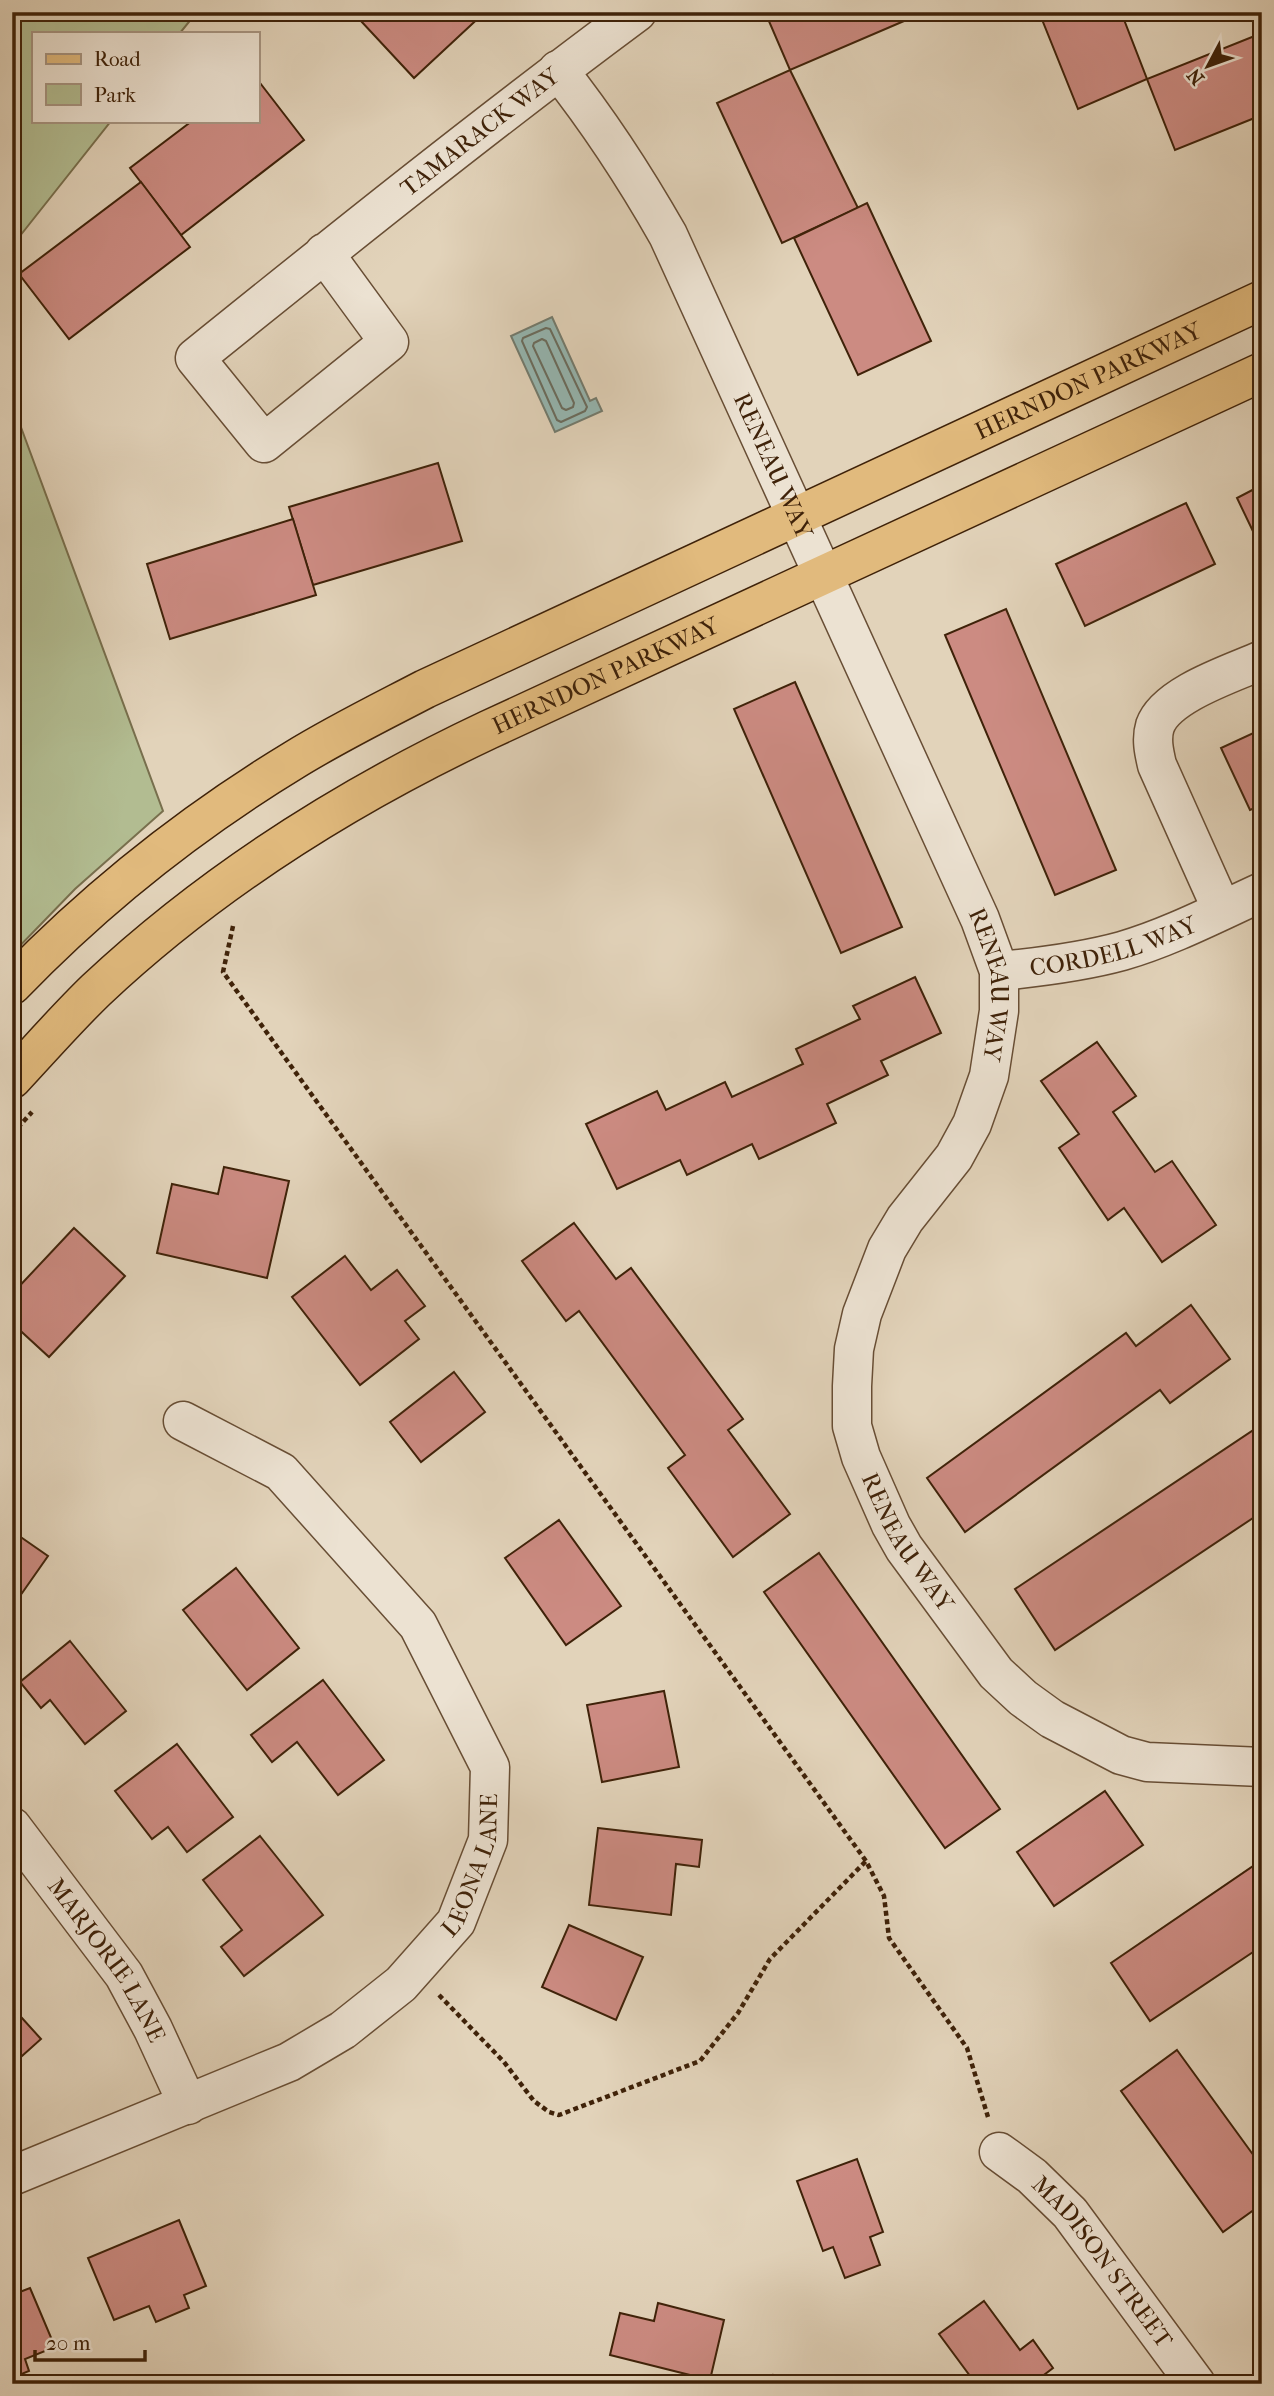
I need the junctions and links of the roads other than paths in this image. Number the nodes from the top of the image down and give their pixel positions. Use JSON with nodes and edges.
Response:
{"nodes":[{"id":1,"x":637,"y":12,"type":"edge"},
{"id":2,"x":558,"y":70,"type":"junction"},
{"id":3,"x":324,"y":253,"type":"junction"},
{"id":4,"x":1262,"y":300,"type":"edge"},
{"id":5,"x":1262,"y":372,"type":"edge"},
{"id":6,"x":798,"y":517,"type":"junction"},
{"id":7,"x":823,"y":575,"type":"junction"},
{"id":8,"x":1262,"y":660,"type":"edge"},
{"id":9,"x":1262,"y":892,"type":"edge"},
{"id":10,"x":1222,"y":910,"type":"junction"},
{"id":11,"x":999,"y":971,"type":"junction"},
{"id":12,"x":12,"y":985,"type":"edge"},
{"id":13,"x":12,"y":1079,"type":"edge"},
{"id":14,"x":183,"y":1421,"type":"dead end"},
{"id":15,"x":1262,"y":1768,"type":"edge"},
{"id":16,"x":12,"y":1827,"type":"edge"},
{"id":17,"x":188,"y":2105,"type":"junction"},
{"id":18,"x":999,"y":2152,"type":"road end"},
{"id":19,"x":12,"y":2176,"type":"edge"},
{"id":20,"x":1196,"y":2384,"type":"edge"}],
"edges":[{"from":1,"to":2,"type":"street","name":"TAMARACK WAY"},
{"from":2,"to":3,"type":"street","name":"TAMARACK WAY"},
{"from":2,"to":6,"type":"street","name":"RENEAU WAY"},
{"from":3,"to":3,"type":"street","name":"TAMARACK WAY"},
{"from":4,"to":6,"type":"main road","name":"HERNDON PARKWAY"},
{"from":5,"to":7,"type":"main road","name":"HERNDON PARKWAY"},
{"from":6,"to":7,"type":"street","name":"RENEAU WAY"},
{"from":6,"to":12,"type":"main road","name":"HERNDON PARKWAY"},
{"from":7,"to":11,"type":"street","name":"RENEAU WAY"},
{"from":7,"to":13,"type":"main road","name":"HERNDON PARKWAY"},
{"from":8,"to":10,"type":"street","name":"CORDELL WAY"},
{"from":9,"to":10,"type":"street","name":"CORDELL WAY"},
{"from":10,"to":11,"type":"street","name":"CORDELL WAY"},
{"from":11,"to":15,"type":"street","name":"RENEAU WAY"},
{"from":14,"to":17,"type":"street","name":"LEONA LANE"},
{"from":16,"to":17,"type":"street","name":"MARJORIE LANE"},
{"from":17,"to":19,"type":"street","name":"LEONA LANE"},
{"from":18,"to":20,"type":"street","name":"MADISON STREET"}]}
